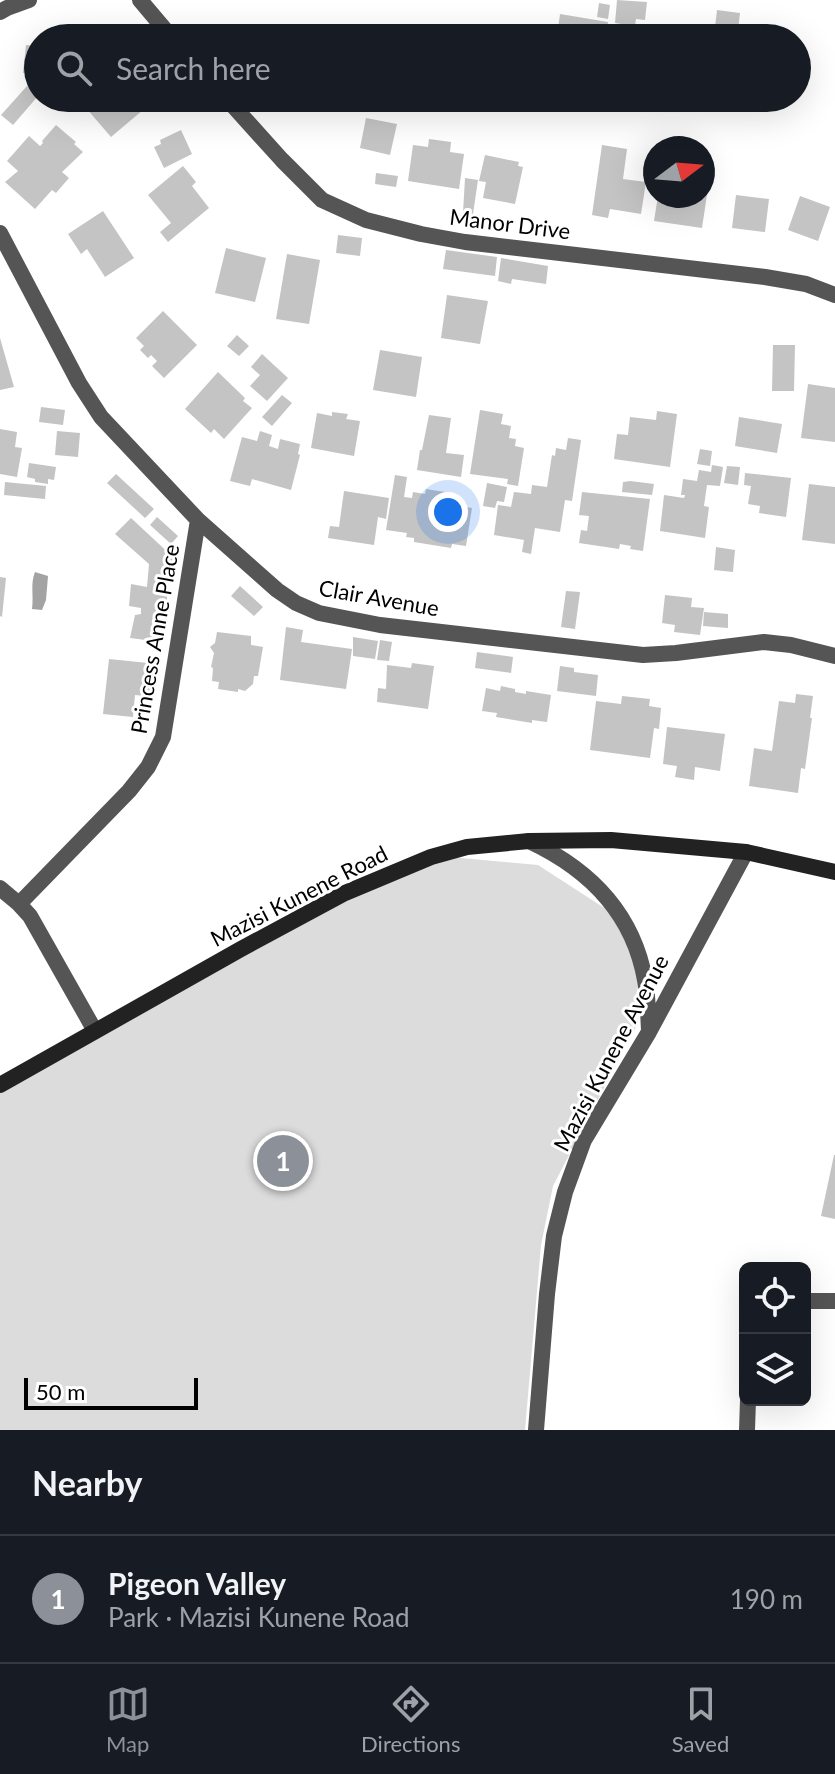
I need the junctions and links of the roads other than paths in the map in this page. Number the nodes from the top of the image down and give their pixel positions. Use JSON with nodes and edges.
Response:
{"nodes":[{"id":1,"x":29,"y":0,"type":"edge"},
{"id":2,"x":140,"y":0,"type":"edge"},
{"id":3,"x":0,"y":12,"type":"edge"},
{"id":4,"x":160,"y":24,"type":"edge"},
{"id":5,"x":239,"y":112,"type":"edge"},
{"id":6,"x":2,"y":243,"type":"edge"},
{"id":7,"x":835,"y":295,"type":"edge"},
{"id":8,"x":198,"y":520,"type":"junction"},
{"id":9,"x":835,"y":656,"type":"edge"},
{"id":10,"x":529,"y":841,"type":"junction"},
{"id":11,"x":746,"y":852,"type":"junction"},
{"id":12,"x":835,"y":872,"type":"edge"},
{"id":13,"x":0,"y":888,"type":"edge"},
{"id":14,"x":19,"y":904,"type":"junction"},
{"id":15,"x":95,"y":1031,"type":"junction"},
{"id":16,"x":649,"y":1032,"type":"junction"},
{"id":17,"x":0,"y":1085,"type":"edge"},
{"id":18,"x":811,"y":1301,"type":"edge"},
{"id":19,"x":835,"y":1301,"type":"edge"},
{"id":20,"x":748,"y":1406,"type":"edge"},
{"id":21,"x":536,"y":1430,"type":"edge"},
{"id":22,"x":747,"y":1430,"type":"edge"}],
"edges":[{"from":1,"to":3,"type":"street"},
{"from":2,"to":4,"type":"street"},
{"from":5,"to":7,"type":"street","name":"Manor Drive"},
{"from":6,"to":8,"type":"street","name":"Clair Avenue"},
{"from":8,"to":9,"type":"street","name":"Clair Avenue"},
{"from":8,"to":14,"type":"street","name":"Princess Anne Place"},
{"from":10,"to":11,"type":"street","name":"Mazisi Kunene Road"},
{"from":10,"to":15,"type":"street","name":"Mazisi Kunene Road"},
{"from":10,"to":16,"type":"street"},
{"from":11,"to":12,"type":"street","name":"Mazisi Kunene Road"},
{"from":11,"to":16,"type":"street","name":"Mazisi Kunene Avenue"},
{"from":13,"to":14,"type":"street"},
{"from":14,"to":15,"type":"street"},
{"from":15,"to":17,"type":"street","name":"Mazisi Kunene Road"},
{"from":16,"to":21,"type":"street","name":"Mazisi Kunene Avenue"},
{"from":18,"to":19,"type":"street"},
{"from":20,"to":22,"type":"street"}]}
